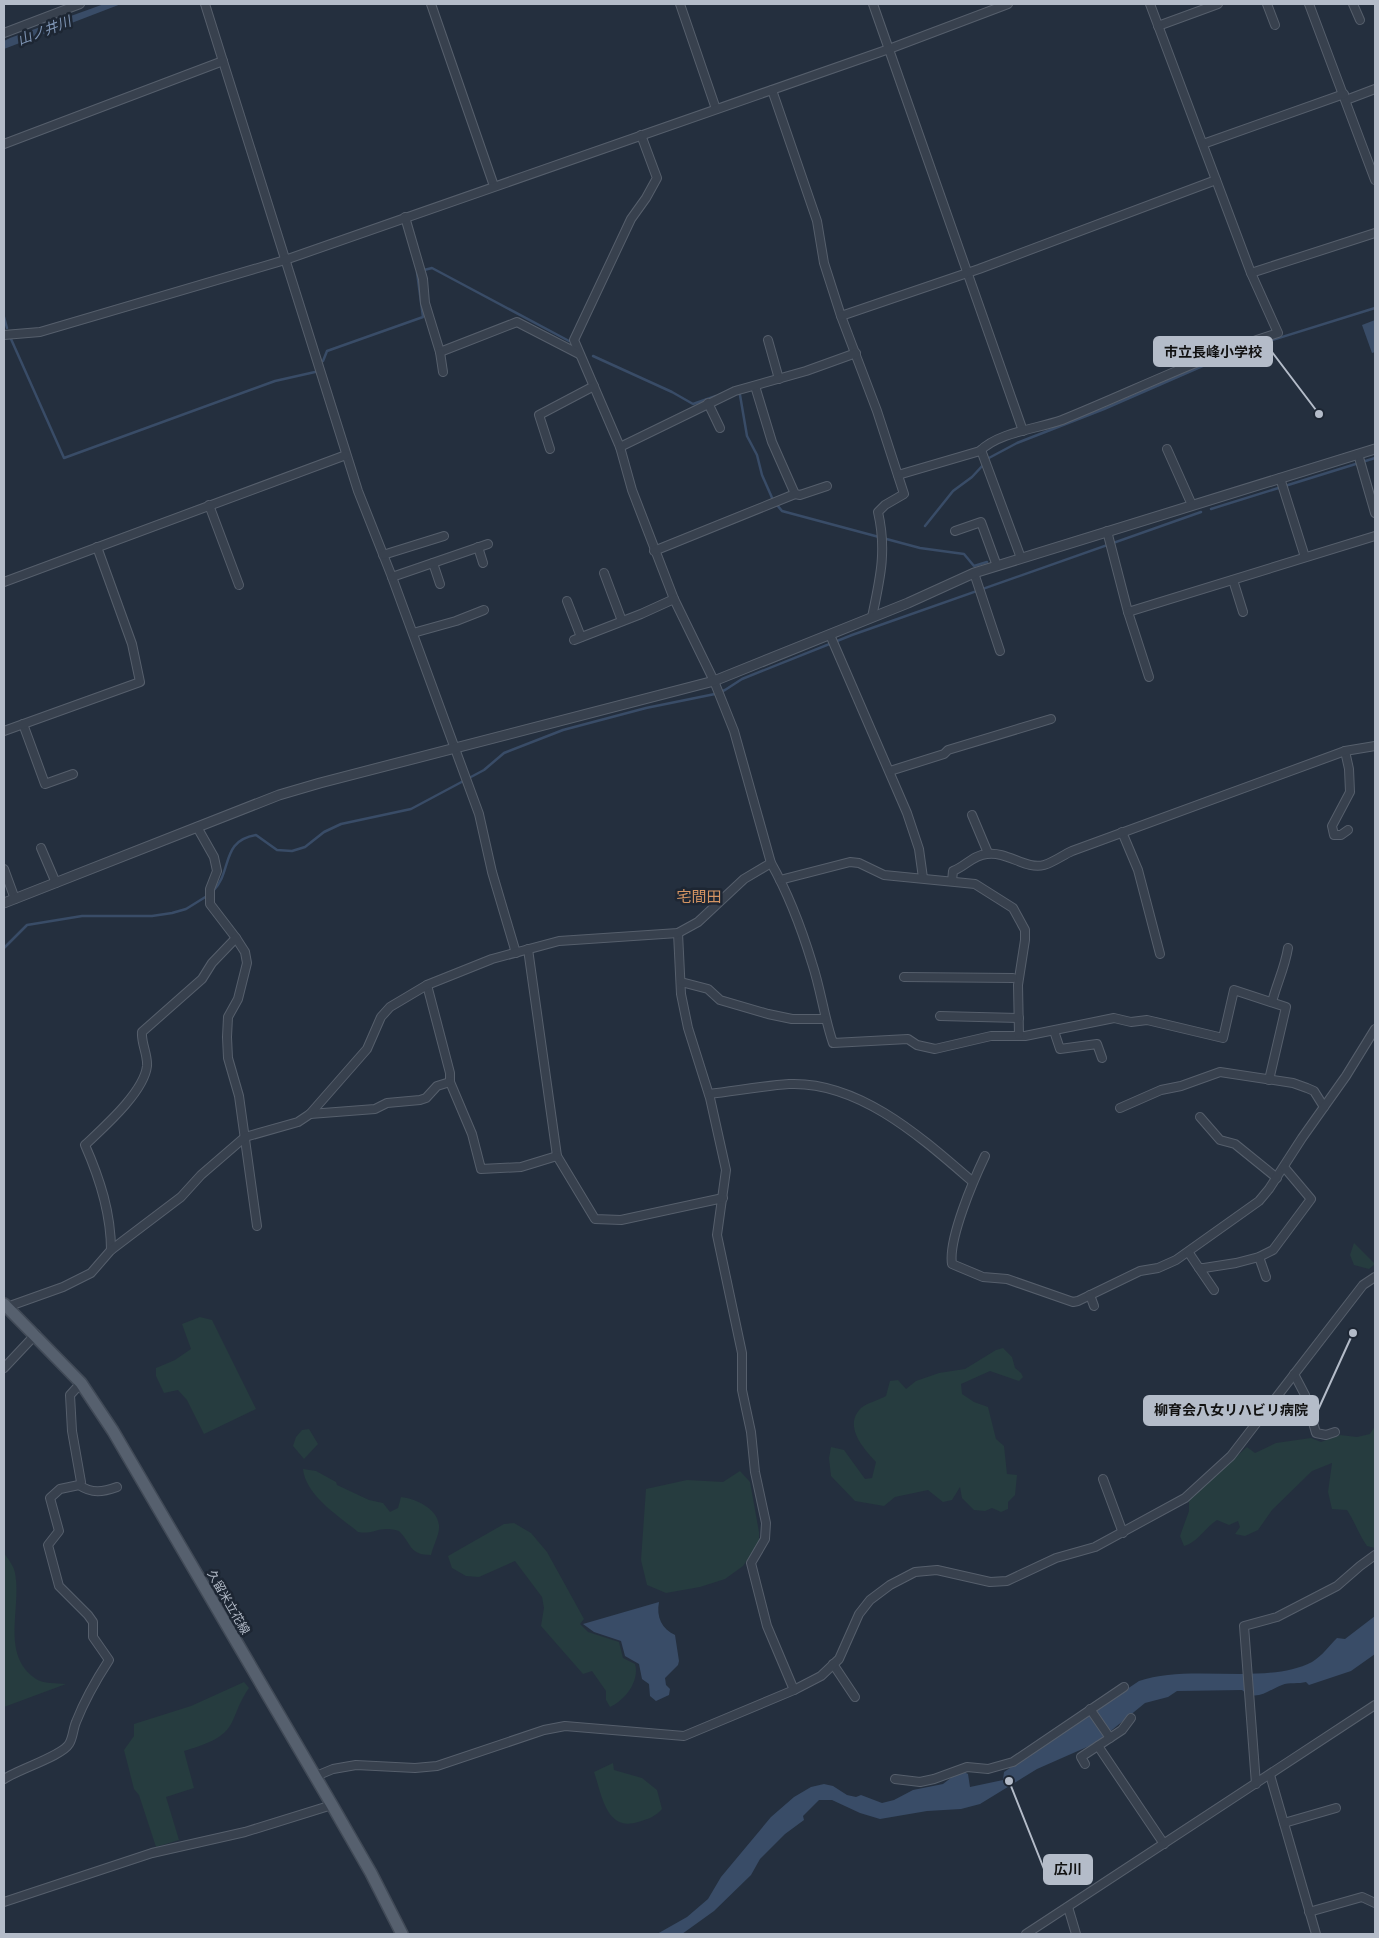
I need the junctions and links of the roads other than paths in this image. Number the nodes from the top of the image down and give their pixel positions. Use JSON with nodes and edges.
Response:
{"nodes":[{"id":1,"x":80,"y":4,"type":"edge"},
{"id":2,"x":205,"y":4,"type":"edge"},
{"id":3,"x":431,"y":4,"type":"edge"},
{"id":4,"x":680,"y":4,"type":"edge"},
{"id":5,"x":873,"y":4,"type":"edge"},
{"id":6,"x":1008,"y":4,"type":"edge"},
{"id":7,"x":1150,"y":4,"type":"edge"},
{"id":8,"x":1218,"y":4,"type":"edge"},
{"id":9,"x":1267,"y":4,"type":"edge"},
{"id":10,"x":1309,"y":4,"type":"edge"},
{"id":11,"x":1353,"y":4,"type":"edge"},
{"id":12,"x":1360,"y":20,"type":"dead end"},
{"id":13,"x":1158,"y":26,"type":"junction"},
{"id":14,"x":1275,"y":26,"type":"dead end"},
{"id":15,"x":4,"y":33,"type":"edge"},
{"id":16,"x":889,"y":49,"type":"junction"},
{"id":17,"x":223,"y":61,"type":"junction"},
{"id":18,"x":1375,"y":89,"type":"edge"},
{"id":19,"x":772,"y":90,"type":"junction"},
{"id":20,"x":1345,"y":97,"type":"junction"},
{"id":21,"x":716,"y":109,"type":"junction"},
{"id":22,"x":641,"y":135,"type":"junction"},
{"id":23,"x":4,"y":144,"type":"edge"},
{"id":24,"x":1203,"y":144,"type":"junction"},
{"id":25,"x":1216,"y":180,"type":"junction"},
{"id":26,"x":1375,"y":180,"type":"edge"},
{"id":27,"x":494,"y":186,"type":"junction"},
{"id":28,"x":405,"y":217,"type":"junction"},
{"id":29,"x":1375,"y":233,"type":"edge"},
{"id":30,"x":285,"y":260,"type":"junction"},
{"id":31,"x":967,"y":271,"type":"junction"},
{"id":32,"x":1251,"y":274,"type":"junction"},
{"id":33,"x":841,"y":316,"type":"junction"},
{"id":34,"x":4,"y":335,"type":"edge"},
{"id":35,"x":768,"y":340,"type":"dead end"},
{"id":36,"x":440,"y":352,"type":"junction"},
{"id":37,"x":856,"y":353,"type":"junction"},
{"id":38,"x":579,"y":354,"type":"junction"},
{"id":39,"x":443,"y":372,"type":"dead end"},
{"id":40,"x":779,"y":379,"type":"junction"},
{"id":41,"x":594,"y":386,"type":"junction"},
{"id":42,"x":755,"y":386,"type":"junction"},
{"id":43,"x":708,"y":403,"type":"junction"},
{"id":44,"x":720,"y":428,"type":"dead end"},
{"id":45,"x":1023,"y":431,"type":"junction"},
{"id":46,"x":620,"y":447,"type":"junction"},
{"id":47,"x":550,"y":449,"type":"dead end"},
{"id":48,"x":1167,"y":449,"type":"dead end"},
{"id":49,"x":1375,"y":449,"type":"edge"},
{"id":50,"x":981,"y":450,"type":"junction"},
{"id":51,"x":346,"y":454,"type":"junction"},
{"id":52,"x":1358,"y":454,"type":"junction"},
{"id":53,"x":898,"y":475,"type":"junction"},
{"id":54,"x":1280,"y":478,"type":"junction"},
{"id":55,"x":827,"y":486,"type":"dead end"},
{"id":56,"x":795,"y":494,"type":"junction"},
{"id":57,"x":209,"y":505,"type":"junction"},
{"id":58,"x":1192,"y":505,"type":"junction"},
{"id":59,"x":1375,"y":513,"type":"edge"},
{"id":60,"x":955,"y":531,"type":"dead end"},
{"id":61,"x":1107,"y":531,"type":"junction"},
{"id":62,"x":444,"y":536,"type":"dead end"},
{"id":63,"x":1375,"y":536,"type":"edge"},
{"id":64,"x":488,"y":544,"type":"dead end"},
{"id":65,"x":97,"y":547,"type":"junction"},
{"id":66,"x":478,"y":548,"type":"junction"},
{"id":67,"x":654,"y":551,"type":"junction"},
{"id":68,"x":383,"y":555,"type":"junction"},
{"id":69,"x":1305,"y":557,"type":"junction"},
{"id":70,"x":1021,"y":558,"type":"junction"},
{"id":71,"x":433,"y":563,"type":"junction"},
{"id":72,"x":483,"y":563,"type":"dead end"},
{"id":73,"x":997,"y":566,"type":"junction"},
{"id":74,"x":604,"y":573,"type":"dead end"},
{"id":75,"x":974,"y":573,"type":"junction"},
{"id":76,"x":392,"y":577,"type":"junction"},
{"id":77,"x":1233,"y":580,"type":"junction"},
{"id":78,"x":4,"y":582,"type":"edge"},
{"id":79,"x":440,"y":584,"type":"dead end"},
{"id":80,"x":239,"y":585,"type":"dead end"},
{"id":81,"x":674,"y":599,"type":"junction"},
{"id":82,"x":566,"y":607,"type":"dead end"},
{"id":83,"x":484,"y":610,"type":"dead end"},
{"id":84,"x":1128,"y":612,"type":"junction"},
{"id":85,"x":1243,"y":612,"type":"dead end"},
{"id":86,"x":872,"y":617,"type":"junction"},
{"id":87,"x":622,"y":621,"type":"junction"},
{"id":88,"x":413,"y":633,"type":"junction"},
{"id":89,"x":830,"y":635,"type":"junction"},
{"id":90,"x":1000,"y":651,"type":"dead end"},
{"id":91,"x":1149,"y":677,"type":"dead end"},
{"id":92,"x":716,"y":684,"type":"junction"},
{"id":93,"x":1051,"y":719,"type":"dead end"},
{"id":94,"x":23,"y":724,"type":"junction"},
{"id":95,"x":4,"y":731,"type":"edge"},
{"id":96,"x":1375,"y":746,"type":"edge"},
{"id":97,"x":454,"y":748,"type":"junction"},
{"id":98,"x":1346,"y":751,"type":"junction"},
{"id":99,"x":890,"y":771,"type":"junction"},
{"id":100,"x":72,"y":774,"type":"dead end"},
{"id":101,"x":972,"y":815,"type":"dead end"},
{"id":102,"x":198,"y":827,"type":"junction"},
{"id":103,"x":1348,"y":830,"type":"dead end"},
{"id":104,"x":1122,"y":832,"type":"junction"},
{"id":105,"x":41,"y":848,"type":"dead end"},
{"id":106,"x":988,"y":853,"type":"junction"},
{"id":107,"x":770,"y":863,"type":"junction"},
{"id":108,"x":4,"y":868,"type":"edge"},
{"id":109,"x":923,"y":878,"type":"junction"},
{"id":110,"x":780,"y":880,"type":"junction"},
{"id":111,"x":952,"y":881,"type":"junction"},
{"id":112,"x":56,"y":883,"type":"junction"},
{"id":113,"x":15,"y":899,"type":"junction"},
{"id":114,"x":4,"y":903,"type":"edge"},
{"id":115,"x":678,"y":933,"type":"junction"},
{"id":116,"x":236,"y":938,"type":"junction"},
{"id":117,"x":1288,"y":948,"type":"dead end"},
{"id":118,"x":528,"y":950,"type":"junction"},
{"id":119,"x":516,"y":953,"type":"junction"},
{"id":120,"x":1160,"y":954,"type":"dead end"},
{"id":121,"x":904,"y":976,"type":"dead end"},
{"id":122,"x":1013,"y":978,"type":"dead end"},
{"id":123,"x":680,"y":982,"type":"junction"},
{"id":124,"x":427,"y":985,"type":"junction"},
{"id":125,"x":1272,"y":1002,"type":"junction"},
{"id":126,"x":940,"y":1016,"type":"dead end"},
{"id":127,"x":1019,"y":1018,"type":"junction"},
{"id":128,"x":825,"y":1020,"type":"junction"},
{"id":129,"x":1375,"y":1029,"type":"edge"},
{"id":130,"x":1054,"y":1031,"type":"junction"},
{"id":131,"x":1019,"y":1035,"type":"junction"},
{"id":132,"x":1102,"y":1058,"type":"dead end"},
{"id":133,"x":1269,"y":1080,"type":"junction"},
{"id":134,"x":450,"y":1082,"type":"junction"},
{"id":135,"x":709,"y":1094,"type":"junction"},
{"id":136,"x":1324,"y":1107,"type":"junction"},
{"id":137,"x":1120,"y":1108,"type":"dead end"},
{"id":138,"x":310,"y":1114,"type":"junction"},
{"id":139,"x":1200,"y":1117,"type":"dead end"},
{"id":140,"x":245,"y":1137,"type":"junction"},
{"id":141,"x":556,"y":1156,"type":"junction"},
{"id":142,"x":985,"y":1156,"type":"dead end"},
{"id":143,"x":1284,"y":1167,"type":"junction"},
{"id":144,"x":1277,"y":1178,"type":"junction"},
{"id":145,"x":973,"y":1182,"type":"junction"},
{"id":146,"x":723,"y":1198,"type":"junction"},
{"id":147,"x":257,"y":1226,"type":"dead end"},
{"id":148,"x":111,"y":1250,"type":"junction"},
{"id":149,"x":1189,"y":1253,"type":"junction"},
{"id":150,"x":1259,"y":1257,"type":"junction"},
{"id":151,"x":1199,"y":1268,"type":"junction"},
{"id":152,"x":1266,"y":1277,"type":"dead end"},
{"id":153,"x":1375,"y":1277,"type":"edge"},
{"id":154,"x":63,"y":1287,"type":"junction"},
{"id":155,"x":1214,"y":1290,"type":"dead end"},
{"id":156,"x":1090,"y":1295,"type":"junction"},
{"id":157,"x":64,"y":1296,"type":"dead end"},
{"id":158,"x":5,"y":1306,"type":"edge"},
{"id":159,"x":1094,"y":1306,"type":"dead end"},
{"id":160,"x":36,"y":1334,"type":"junction"},
{"id":161,"x":4,"y":1368,"type":"edge"},
{"id":162,"x":1294,"y":1374,"type":"junction"},
{"id":163,"x":81,"y":1383,"type":"junction"},
{"id":164,"x":1335,"y":1432,"type":"dead end"},
{"id":165,"x":1103,"y":1479,"type":"dead end"},
{"id":166,"x":80,"y":1485,"type":"junction"},
{"id":167,"x":117,"y":1487,"type":"dead end"},
{"id":168,"x":1123,"y":1533,"type":"junction"},
{"id":169,"x":1375,"y":1555,"type":"edge"},
{"id":170,"x":834,"y":1664,"type":"junction"},
{"id":171,"x":1124,"y":1687,"type":"dead end"},
{"id":172,"x":794,"y":1690,"type":"junction"},
{"id":173,"x":854,"y":1697,"type":"dead end"},
{"id":174,"x":1375,"y":1705,"type":"edge"},
{"id":175,"x":1090,"y":1709,"type":"junction"},
{"id":176,"x":1131,"y":1718,"type":"dead end"},
{"id":177,"x":1110,"y":1738,"type":"junction"},
{"id":178,"x":1098,"y":1746,"type":"junction"},
{"id":179,"x":1085,"y":1764,"type":"dead end"},
{"id":180,"x":1270,"y":1775,"type":"junction"},
{"id":181,"x":316,"y":1776,"type":"junction"},
{"id":182,"x":4,"y":1779,"type":"edge"},
{"id":183,"x":895,"y":1779,"type":"dead end"},
{"id":184,"x":1256,"y":1784,"type":"junction"},
{"id":185,"x":332,"y":1805,"type":"junction"},
{"id":186,"x":1336,"y":1808,"type":"dead end"},
{"id":187,"x":1284,"y":1823,"type":"junction"},
{"id":188,"x":1164,"y":1844,"type":"junction"},
{"id":189,"x":4,"y":1902,"type":"edge"},
{"id":190,"x":1375,"y":1903,"type":"edge"},
{"id":191,"x":1068,"y":1907,"type":"junction"},
{"id":192,"x":1309,"y":1912,"type":"junction"},
{"id":193,"x":402,"y":1934,"type":"edge"},
{"id":194,"x":1026,"y":1934,"type":"edge"},
{"id":195,"x":1076,"y":1934,"type":"edge"},
{"id":196,"x":1316,"y":1934,"type":"edge"}],
"edges":[{"from":1,"to":15,"type":"street"},
{"from":2,"to":17,"type":"street"},
{"from":3,"to":27,"type":"street"},
{"from":4,"to":21,"type":"street"},
{"from":5,"to":16,"type":"street"},
{"from":6,"to":16,"type":"street"},
{"from":7,"to":13,"type":"street"},
{"from":8,"to":13,"type":"street"},
{"from":9,"to":14,"type":"street"},
{"from":10,"to":20,"type":"street"},
{"from":11,"to":12,"type":"street"},
{"from":13,"to":24,"type":"street"},
{"from":16,"to":19,"type":"street"},
{"from":16,"to":31,"type":"street"},
{"from":17,"to":23,"type":"street"},
{"from":17,"to":30,"type":"street"},
{"from":18,"to":20,"type":"street"},
{"from":19,"to":21,"type":"street"},
{"from":19,"to":33,"type":"street"},
{"from":20,"to":24,"type":"street"},
{"from":20,"to":26,"type":"street"},
{"from":21,"to":22,"type":"street"},
{"from":22,"to":27,"type":"street"},
{"from":22,"to":38,"type":"street"},
{"from":24,"to":25,"type":"street"},
{"from":25,"to":31,"type":"street"},
{"from":25,"to":32,"type":"street"},
{"from":27,"to":28,"type":"street"},
{"from":28,"to":30,"type":"street"},
{"from":28,"to":36,"type":"street"},
{"from":29,"to":32,"type":"street"},
{"from":30,"to":34,"type":"street"},
{"from":30,"to":51,"type":"street"},
{"from":31,"to":33,"type":"street"},
{"from":31,"to":45,"type":"street"},
{"from":32,"to":45,"type":"street"},
{"from":33,"to":37,"type":"street"},
{"from":35,"to":40,"type":"street"},
{"from":36,"to":38,"type":"street"},
{"from":36,"to":39,"type":"street"},
{"from":37,"to":40,"type":"street"},
{"from":37,"to":53,"type":"street"},
{"from":38,"to":41,"type":"street"},
{"from":40,"to":42,"type":"street"},
{"from":41,"to":46,"type":"street"},
{"from":41,"to":47,"type":"street"},
{"from":42,"to":43,"type":"street"},
{"from":42,"to":56,"type":"street"},
{"from":43,"to":44,"type":"street"},
{"from":43,"to":46,"type":"street"},
{"from":45,"to":50,"type":"street"},
{"from":46,"to":67,"type":"street"},
{"from":48,"to":58,"type":"street"},
{"from":49,"to":52,"type":"street"},
{"from":50,"to":53,"type":"street"},
{"from":50,"to":70,"type":"street"},
{"from":51,"to":57,"type":"street"},
{"from":51,"to":68,"type":"street"},
{"from":52,"to":54,"type":"street"},
{"from":52,"to":59,"type":"street"},
{"from":53,"to":86,"type":"street"},
{"from":54,"to":58,"type":"street"},
{"from":54,"to":69,"type":"street"},
{"from":55,"to":56,"type":"street"},
{"from":56,"to":67,"type":"street"},
{"from":57,"to":65,"type":"street"},
{"from":57,"to":80,"type":"street"},
{"from":58,"to":61,"type":"street"},
{"from":60,"to":73,"type":"street"},
{"from":61,"to":70,"type":"street"},
{"from":61,"to":84,"type":"street"},
{"from":62,"to":68,"type":"street"},
{"from":63,"to":69,"type":"street"},
{"from":64,"to":66,"type":"street"},
{"from":65,"to":78,"type":"street"},
{"from":65,"to":94,"type":"street"},
{"from":66,"to":71,"type":"street"},
{"from":66,"to":72,"type":"street"},
{"from":67,"to":81,"type":"street"},
{"from":68,"to":76,"type":"street"},
{"from":69,"to":77,"type":"street"},
{"from":70,"to":73,"type":"street"},
{"from":71,"to":76,"type":"street"},
{"from":71,"to":79,"type":"street"},
{"from":73,"to":75,"type":"street"},
{"from":74,"to":87,"type":"street"},
{"from":75,"to":86,"type":"street"},
{"from":75,"to":90,"type":"street"},
{"from":76,"to":88,"type":"street"},
{"from":77,"to":84,"type":"street"},
{"from":77,"to":85,"type":"street"},
{"from":81,"to":87,"type":"street"},
{"from":81,"to":92,"type":"street"},
{"from":82,"to":87,"type":"street"},
{"from":83,"to":88,"type":"street"},
{"from":84,"to":91,"type":"street"},
{"from":86,"to":89,"type":"street"},
{"from":88,"to":97,"type":"street"},
{"from":89,"to":92,"type":"street"},
{"from":89,"to":99,"type":"street"},
{"from":92,"to":97,"type":"street"},
{"from":92,"to":107,"type":"street"},
{"from":93,"to":99,"type":"street"},
{"from":94,"to":95,"type":"street"},
{"from":94,"to":100,"type":"street"},
{"from":96,"to":98,"type":"street"},
{"from":97,"to":102,"type":"street"},
{"from":97,"to":119,"type":"street"},
{"from":98,"to":103,"type":"street"},
{"from":98,"to":104,"type":"street"},
{"from":99,"to":109,"type":"street"},
{"from":101,"to":106,"type":"street"},
{"from":102,"to":112,"type":"street"},
{"from":102,"to":116,"type":"street"},
{"from":104,"to":106,"type":"street"},
{"from":104,"to":120,"type":"street"},
{"from":105,"to":112,"type":"street"},
{"from":106,"to":111,"type":"street"},
{"from":107,"to":110,"type":"street"},
{"from":107,"to":115,"type":"street"},
{"from":108,"to":113,"type":"street"},
{"from":109,"to":110,"type":"street"},
{"from":109,"to":111,"type":"street"},
{"from":110,"to":128,"type":"street"},
{"from":111,"to":127,"type":"street"},
{"from":112,"to":113,"type":"street"},
{"from":113,"to":114,"type":"street"},
{"from":115,"to":118,"type":"street"},
{"from":115,"to":123,"type":"street"},
{"from":116,"to":140,"type":"street"},
{"from":116,"to":148,"type":"street"},
{"from":117,"to":125,"type":"street"},
{"from":118,"to":119,"type":"street"},
{"from":118,"to":141,"type":"street"},
{"from":119,"to":124,"type":"street"},
{"from":121,"to":122,"type":"street"},
{"from":123,"to":128,"type":"street"},
{"from":123,"to":135,"type":"street"},
{"from":124,"to":134,"type":"street"},
{"from":124,"to":138,"type":"street"},
{"from":125,"to":130,"type":"street"},
{"from":125,"to":133,"type":"street"},
{"from":126,"to":127,"type":"street"},
{"from":127,"to":131,"type":"street"},
{"from":128,"to":131,"type":"street"},
{"from":129,"to":136,"type":"street"},
{"from":130,"to":131,"type":"street"},
{"from":130,"to":132,"type":"street"},
{"from":133,"to":136,"type":"street"},
{"from":133,"to":137,"type":"street"},
{"from":134,"to":138,"type":"street"},
{"from":134,"to":141,"type":"street"},
{"from":135,"to":145,"type":"street"},
{"from":135,"to":146,"type":"street"},
{"from":136,"to":143,"type":"street"},
{"from":138,"to":140,"type":"street"},
{"from":139,"to":144,"type":"street"},
{"from":140,"to":147,"type":"street"},
{"from":140,"to":148,"type":"street"},
{"from":141,"to":146,"type":"street"},
{"from":142,"to":145,"type":"street"},
{"from":143,"to":144,"type":"street"},
{"from":143,"to":150,"type":"street"},
{"from":144,"to":149,"type":"street"},
{"from":145,"to":156,"type":"street"},
{"from":146,"to":172,"type":"street"},
{"from":148,"to":154,"type":"street"},
{"from":149,"to":151,"type":"street"},
{"from":149,"to":156,"type":"street"},
{"from":150,"to":151,"type":"street"},
{"from":150,"to":152,"type":"street"},
{"from":151,"to":155,"type":"street"},
{"from":153,"to":162,"type":"street"},
{"from":154,"to":157,"type":"street"},
{"from":154,"to":158,"type":"street"},
{"from":156,"to":159,"type":"street"},
{"from":158,"to":160,"type":"main road","name":"久留米立花線"},
{"from":160,"to":161,"type":"street"},
{"from":160,"to":163,"type":"main road","name":"久留米立花線"},
{"from":162,"to":164,"type":"street"},
{"from":162,"to":168,"type":"street"},
{"from":163,"to":166,"type":"street"},
{"from":163,"to":181,"type":"main road","name":"久留米立花線"},
{"from":165,"to":168,"type":"street"},
{"from":166,"to":167,"type":"street"},
{"from":166,"to":182,"type":"street"},
{"from":168,"to":170,"type":"street"},
{"from":169,"to":184,"type":"street"},
{"from":170,"to":172,"type":"street"},
{"from":170,"to":173,"type":"street"},
{"from":171,"to":175,"type":"street"},
{"from":172,"to":181,"type":"street"},
{"from":174,"to":180,"type":"street"},
{"from":175,"to":177,"type":"street"},
{"from":175,"to":183,"type":"street"},
{"from":176,"to":177,"type":"street"},
{"from":177,"to":178,"type":"street"},
{"from":178,"to":179,"type":"street"},
{"from":178,"to":188,"type":"street"},
{"from":180,"to":184,"type":"street"},
{"from":180,"to":187,"type":"street"},
{"from":181,"to":185,"type":"main road","name":"久留米立花線"},
{"from":184,"to":188,"type":"street"},
{"from":185,"to":189,"type":"street"},
{"from":185,"to":193,"type":"main road","name":"久留米立花線"},
{"from":186,"to":187,"type":"street"},
{"from":187,"to":192,"type":"street"},
{"from":188,"to":191,"type":"street"},
{"from":190,"to":192,"type":"street"},
{"from":191,"to":194,"type":"street"},
{"from":191,"to":195,"type":"street"},
{"from":192,"to":196,"type":"street"}]}
